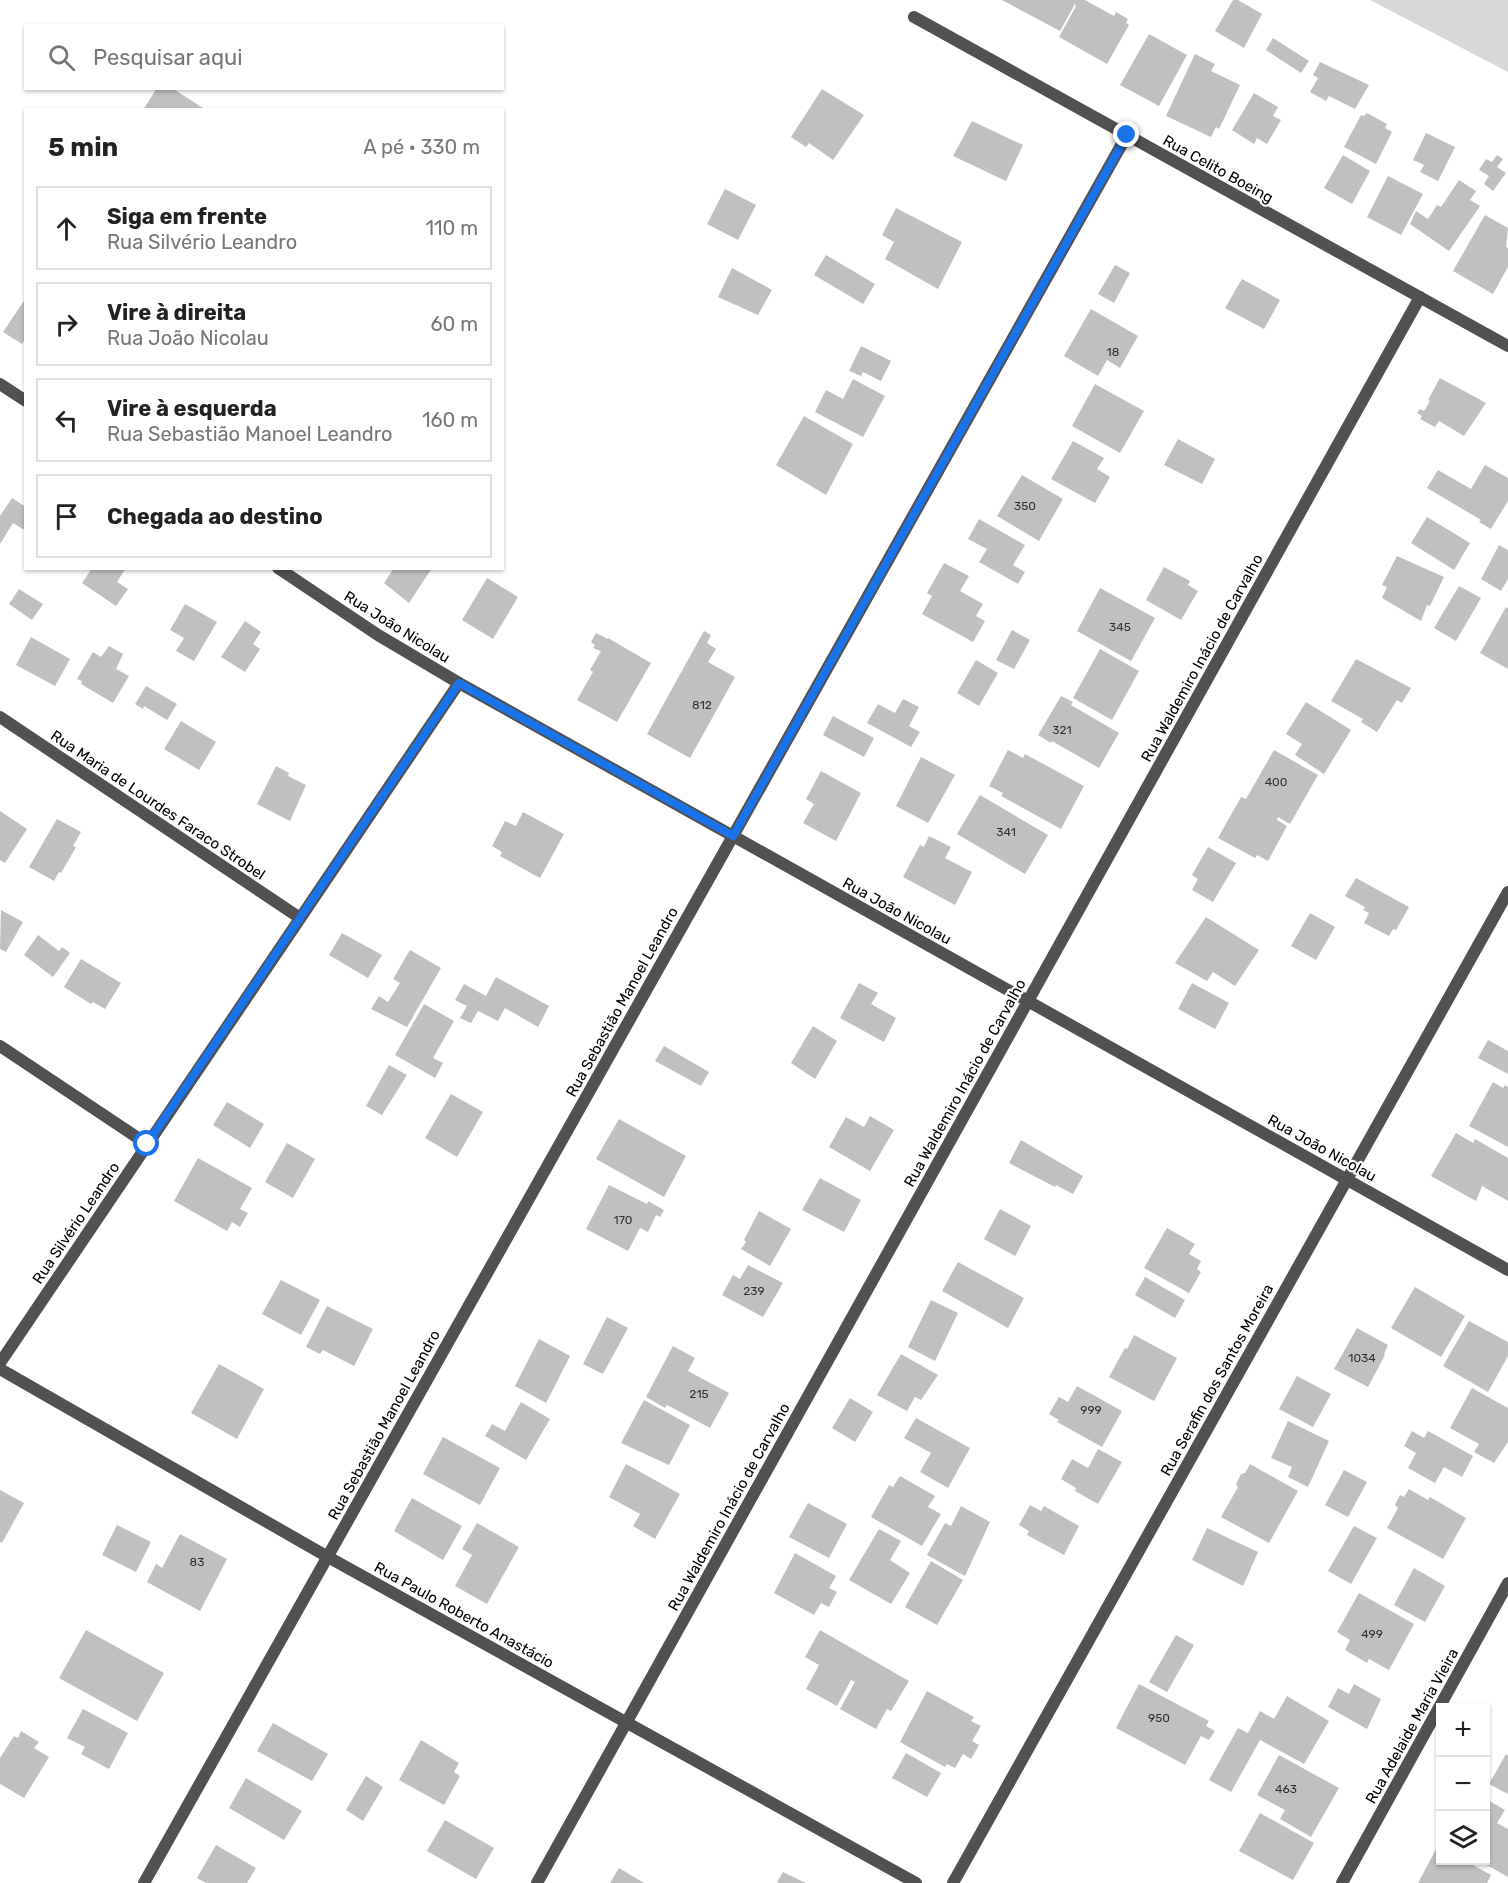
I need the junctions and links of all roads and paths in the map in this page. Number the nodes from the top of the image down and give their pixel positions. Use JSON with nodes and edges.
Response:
{"nodes":[{"id":1,"x":914,"y":17,"type":"dead end"},
{"id":2,"x":1127,"y":135,"type":"junction"},
{"id":3,"x":1420,"y":297,"type":"junction"},
{"id":4,"x":1508,"y":346,"type":"edge"},
{"id":5,"x":0,"y":384,"type":"edge"},
{"id":6,"x":24,"y":400,"type":"edge"},
{"id":7,"x":281,"y":570,"type":"edge"},
{"id":8,"x":459,"y":683,"type":"junction"},
{"id":9,"x":0,"y":717,"type":"edge"},
{"id":10,"x":733,"y":836,"type":"junction"},
{"id":11,"x":1508,"y":892,"type":"edge"},
{"id":12,"x":300,"y":918,"type":"junction"},
{"id":13,"x":1028,"y":1002,"type":"junction"},
{"id":14,"x":0,"y":1046,"type":"edge"},
{"id":15,"x":147,"y":1144,"type":"junction"},
{"id":16,"x":1347,"y":1180,"type":"junction"},
{"id":17,"x":1508,"y":1270,"type":"edge"},
{"id":18,"x":0,"y":1363,"type":"edge"},
{"id":19,"x":0,"y":1369,"type":"edge"},
{"id":20,"x":328,"y":1557,"type":"junction"},
{"id":21,"x":1508,"y":1583,"type":"edge"},
{"id":22,"x":627,"y":1722,"type":"junction"},
{"id":23,"x":144,"y":1883,"type":"edge"},
{"id":24,"x":537,"y":1883,"type":"edge"},
{"id":25,"x":916,"y":1883,"type":"edge"},
{"id":26,"x":953,"y":1883,"type":"edge"},
{"id":27,"x":1342,"y":1883,"type":"edge"}],
"edges":[{"from":1,"to":2,"type":"street","name":"Rua Celito Boeing"},
{"from":2,"to":3,"type":"street","name":"Rua Celito Boeing"},
{"from":2,"to":10,"type":"street","name":"Rua Sebastião Manoel Leandro"},
{"from":3,"to":4,"type":"street","name":"Rua Celito Boeing"},
{"from":3,"to":13,"type":"street","name":"Rua Waldemiro Inácio de Carvalho"},
{"from":5,"to":6,"type":"street"},
{"from":7,"to":8,"type":"street","name":"Rua João Nicolau"},
{"from":8,"to":10,"type":"street","name":"Rua João Nicolau"},
{"from":8,"to":12,"type":"street","name":"Rua Silvério Leandro"},
{"from":9,"to":12,"type":"street","name":"Rua Maria de Lourdes Faraco Strobel"},
{"from":10,"to":13,"type":"street","name":"Rua João Nicolau"},
{"from":10,"to":20,"type":"street","name":"Rua Sebastião Manoel Leandro"},
{"from":11,"to":16,"type":"street","name":"Rua Serafin dos Santos Moreira"},
{"from":12,"to":15,"type":"street","name":"Rua Silvério Leandro"},
{"from":13,"to":16,"type":"street","name":"Rua João Nicolau"},
{"from":13,"to":22,"type":"street","name":"Rua Waldemiro Inácio de Carvalho"},
{"from":14,"to":15,"type":"street"},
{"from":15,"to":18,"type":"street","name":"Rua Silvério Leandro"},
{"from":16,"to":17,"type":"street","name":"Rua João Nicolau"},
{"from":16,"to":26,"type":"street","name":"Rua Serafin dos Santos Moreira"},
{"from":19,"to":20,"type":"street","name":"Rua Paulo Roberto Anastácio"},
{"from":20,"to":22,"type":"street","name":"Rua Paulo Roberto Anastácio"},
{"from":20,"to":23,"type":"street","name":"Rua Sebastião Manoel Leandro"},
{"from":21,"to":27,"type":"street","name":"Rua Adelaide Maria Vieira"},
{"from":22,"to":24,"type":"street","name":"Rua Waldemiro Inácio de Carvalho"},
{"from":22,"to":25,"type":"street","name":"Rua Paulo Roberto Anastácio"}]}
